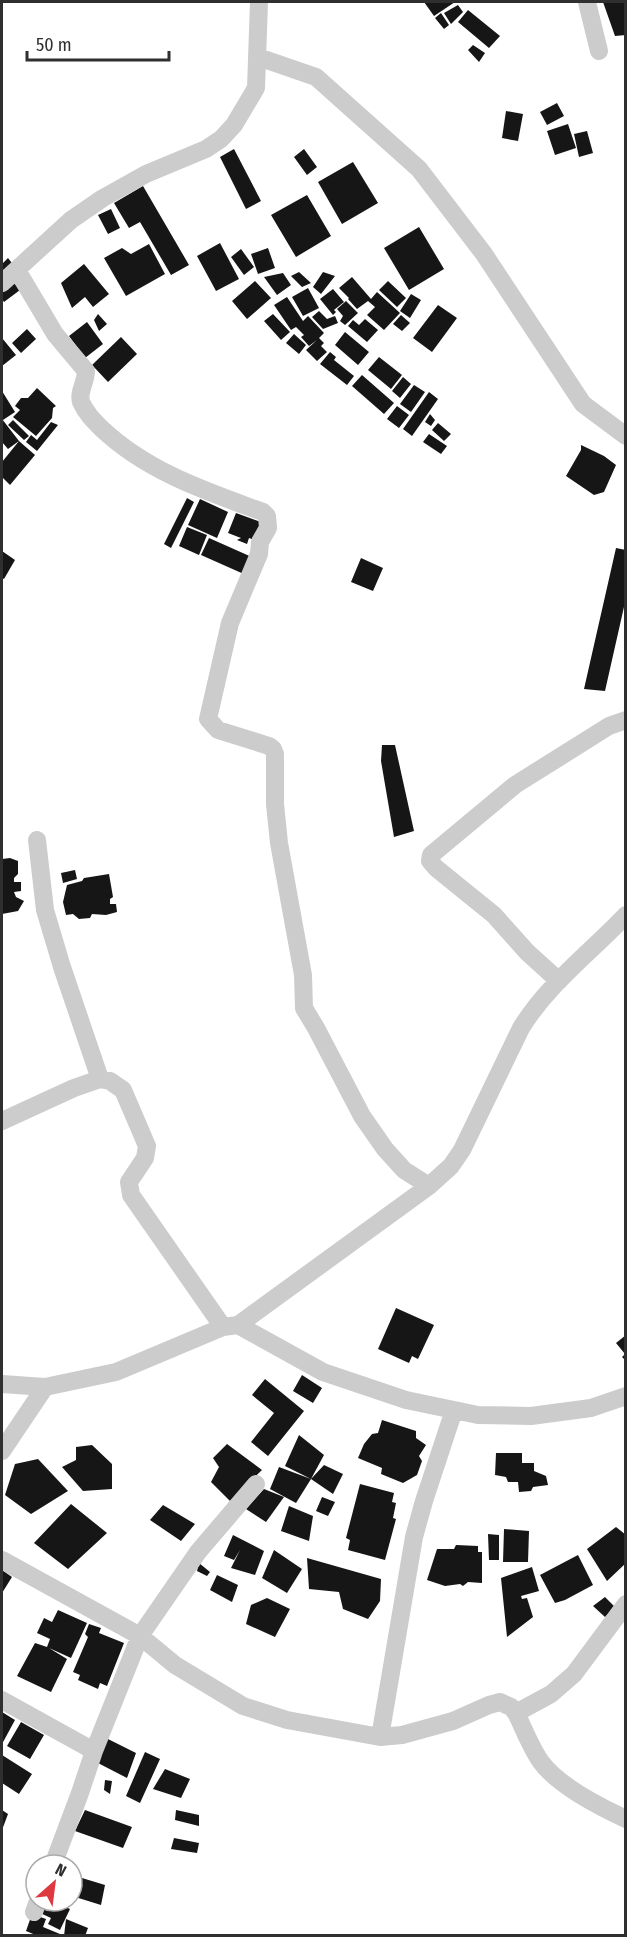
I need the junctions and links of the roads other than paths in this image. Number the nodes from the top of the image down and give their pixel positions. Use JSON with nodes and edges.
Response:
{"nodes":[{"id":1,"x":259,"y":2,"type":"edge"},
{"id":2,"x":587,"y":2,"type":"edge"},
{"id":3,"x":599,"y":51,"type":"dead end"},
{"id":4,"x":258,"y":57,"type":"junction"},
{"id":5,"x":17,"y":270,"type":"junction"},
{"id":6,"x":2,"y":283,"type":"edge"},
{"id":7,"x":626,"y":436,"type":"edge"},
{"id":8,"x":626,"y":720,"type":"edge"},
{"id":9,"x":37,"y":840,"type":"dead end"},
{"id":10,"x":626,"y":915,"type":"edge"},
{"id":11,"x":560,"y":981,"type":"junction"},
{"id":12,"x":100,"y":1079,"type":"junction"},
{"id":13,"x":2,"y":1121,"type":"edge"},
{"id":14,"x":429,"y":1186,"type":"junction"},
{"id":15,"x":231,"y":1326,"type":"junction"},
{"id":16,"x":2,"y":1384,"type":"edge"},
{"id":17,"x":45,"y":1387,"type":"junction"},
{"id":18,"x":626,"y":1396,"type":"edge"},
{"id":19,"x":454,"y":1410,"type":"junction"},
{"id":20,"x":2,"y":1451,"type":"edge"},
{"id":21,"x":256,"y":1484,"type":"dead end"},
{"id":22,"x":2,"y":1560,"type":"edge"},
{"id":23,"x":626,"y":1604,"type":"edge"},
{"id":24,"x":140,"y":1636,"type":"junction"},
{"id":25,"x":2,"y":1700,"type":"edge"},
{"id":26,"x":516,"y":1713,"type":"junction"},
{"id":27,"x":380,"y":1737,"type":"junction"},
{"id":28,"x":94,"y":1751,"type":"junction"},
{"id":29,"x":626,"y":1819,"type":"edge"},
{"id":30,"x":58,"y":1853,"type":"edge"}],
"edges":[{"from":1,"to":4,"type":"street"},
{"from":2,"to":3,"type":"street"},
{"from":4,"to":5,"type":"street"},
{"from":4,"to":7,"type":"street"},
{"from":5,"to":6,"type":"street"},
{"from":5,"to":14,"type":"street"},
{"from":8,"to":11,"type":"street"},
{"from":9,"to":12,"type":"street"},
{"from":10,"to":11,"type":"street"},
{"from":11,"to":14,"type":"street"},
{"from":12,"to":13,"type":"street"},
{"from":12,"to":15,"type":"street"},
{"from":14,"to":15,"type":"street"},
{"from":15,"to":17,"type":"street"},
{"from":15,"to":19,"type":"street"},
{"from":16,"to":17,"type":"street"},
{"from":17,"to":20,"type":"street"},
{"from":18,"to":19,"type":"street"},
{"from":19,"to":27,"type":"street"},
{"from":21,"to":24,"type":"street"},
{"from":22,"to":24,"type":"street"},
{"from":23,"to":26,"type":"street"},
{"from":24,"to":27,"type":"street"},
{"from":24,"to":28,"type":"street"},
{"from":25,"to":28,"type":"street"},
{"from":26,"to":27,"type":"street"},
{"from":26,"to":29,"type":"street"},
{"from":28,"to":30,"type":"street"}]}
